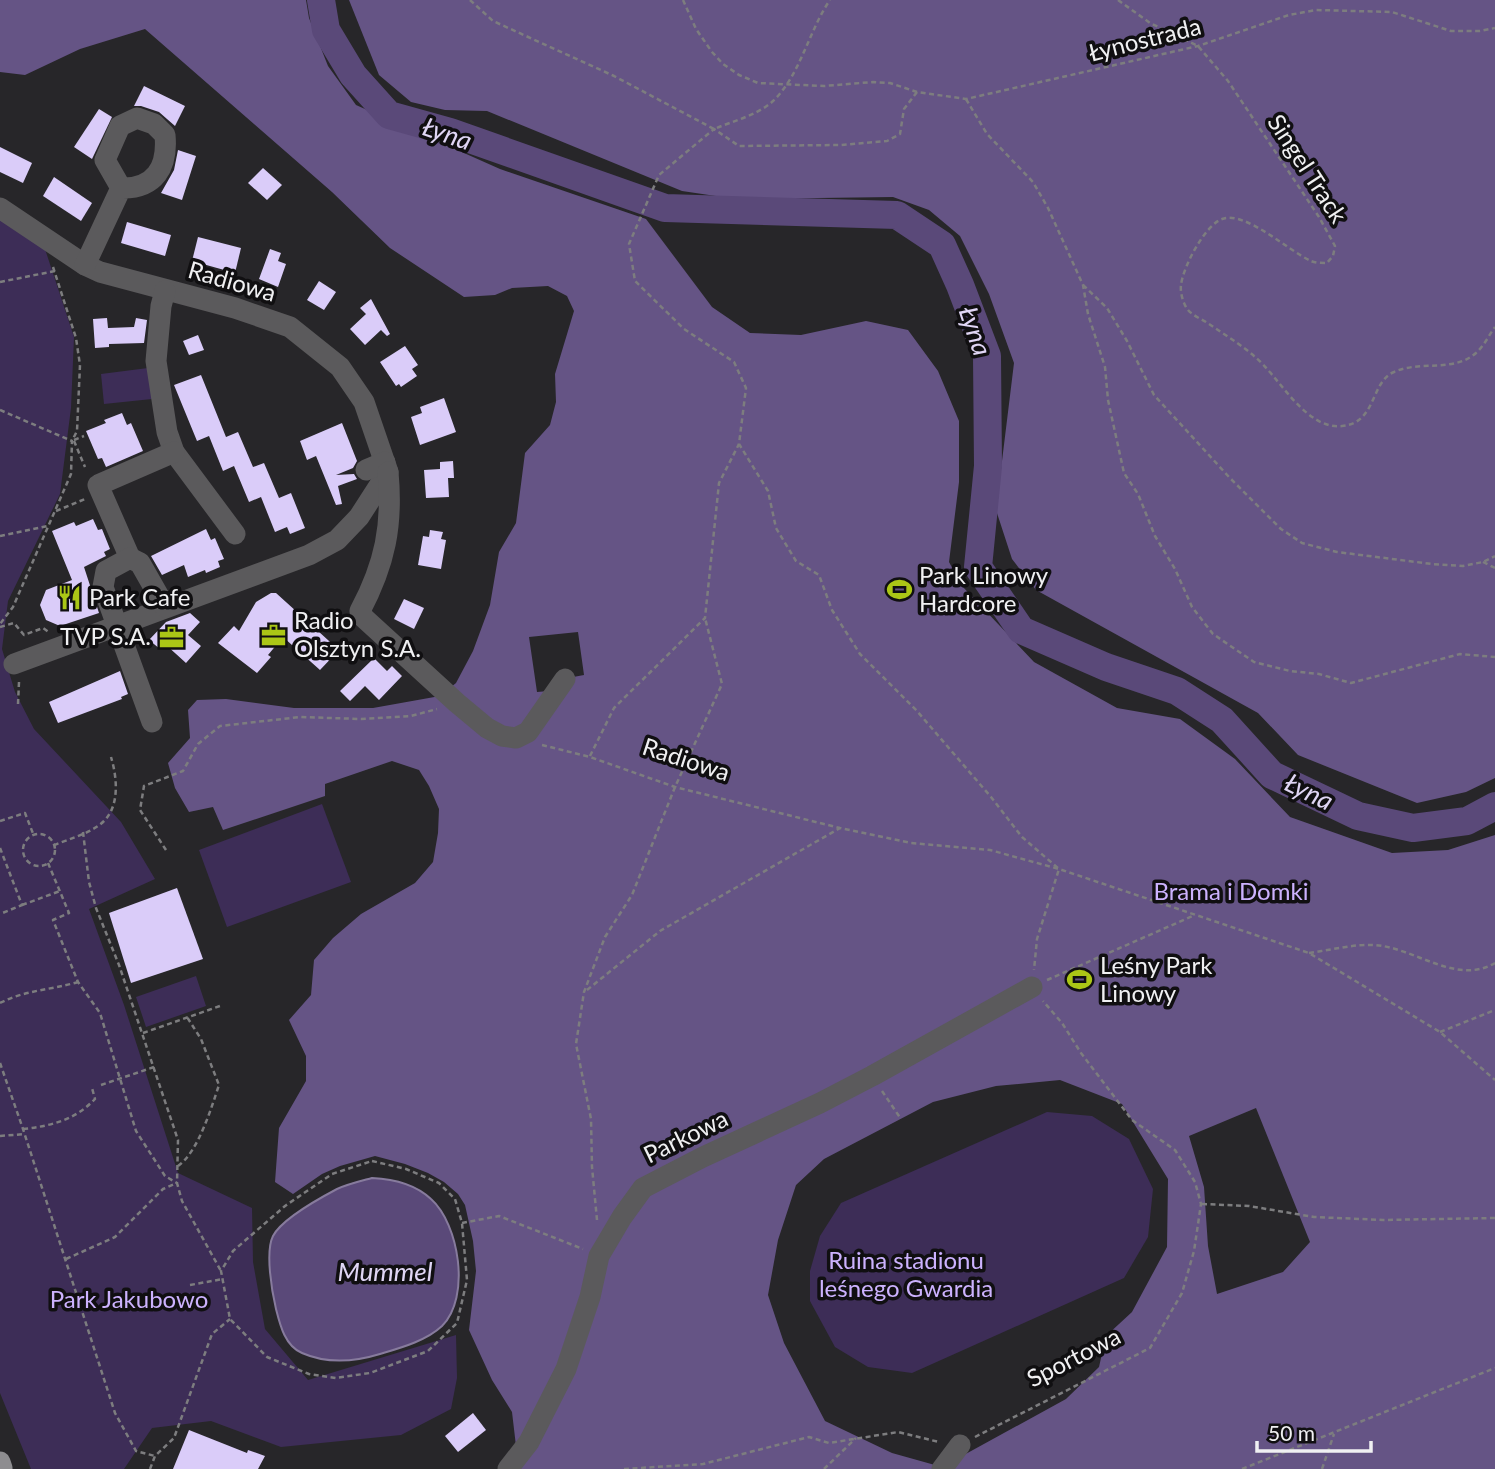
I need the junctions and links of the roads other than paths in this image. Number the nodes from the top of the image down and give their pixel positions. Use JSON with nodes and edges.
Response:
{"nodes":[{"id":1,"x":121,"y":188,"type":"dead end"},
{"id":2,"x":0,"y":208,"type":"edge"},
{"id":3,"x":86,"y":265,"type":"junction"},
{"id":4,"x":165,"y":291,"type":"junction"},
{"id":5,"x":174,"y":452,"type":"junction"},
{"id":6,"x":380,"y":468,"type":"junction"},
{"id":7,"x":235,"y":534,"type":"dead end"},
{"id":8,"x":130,"y":558,"type":"junction"},
{"id":9,"x":165,"y":607,"type":"junction"},
{"id":10,"x":118,"y":624,"type":"junction"},
{"id":11,"x":14,"y":664,"type":"dead end"},
{"id":12,"x":565,"y":679,"type":"dead end"},
{"id":13,"x":152,"y":722,"type":"dead end"},
{"id":14,"x":1032,"y":987,"type":"road end"},
{"id":15,"x":960,"y":1445,"type":"road end"},
{"id":16,"x":508,"y":1469,"type":"edge"},
{"id":17,"x":942,"y":1469,"type":"edge"}],
"edges":[{"from":1,"to":3,"type":"street"},
{"from":2,"to":3,"type":"street","name":"Radiowa"},
{"from":3,"to":4,"type":"street","name":"Radiowa"},
{"from":4,"to":5,"type":"street"},
{"from":4,"to":6,"type":"street","name":"Radiowa"},
{"from":5,"to":7,"type":"street"},
{"from":5,"to":8,"type":"street"},
{"from":6,"to":9,"type":"street"},
{"from":6,"to":12,"type":"street","name":"Radiowa"},
{"from":8,"to":9,"type":"street"},
{"from":8,"to":10,"type":"street"},
{"from":9,"to":10,"type":"street"},
{"from":10,"to":11,"type":"street"},
{"from":10,"to":13,"type":"street"},
{"from":14,"to":16,"type":"street","name":"Parkowa"},
{"from":15,"to":17,"type":"street"}]}
